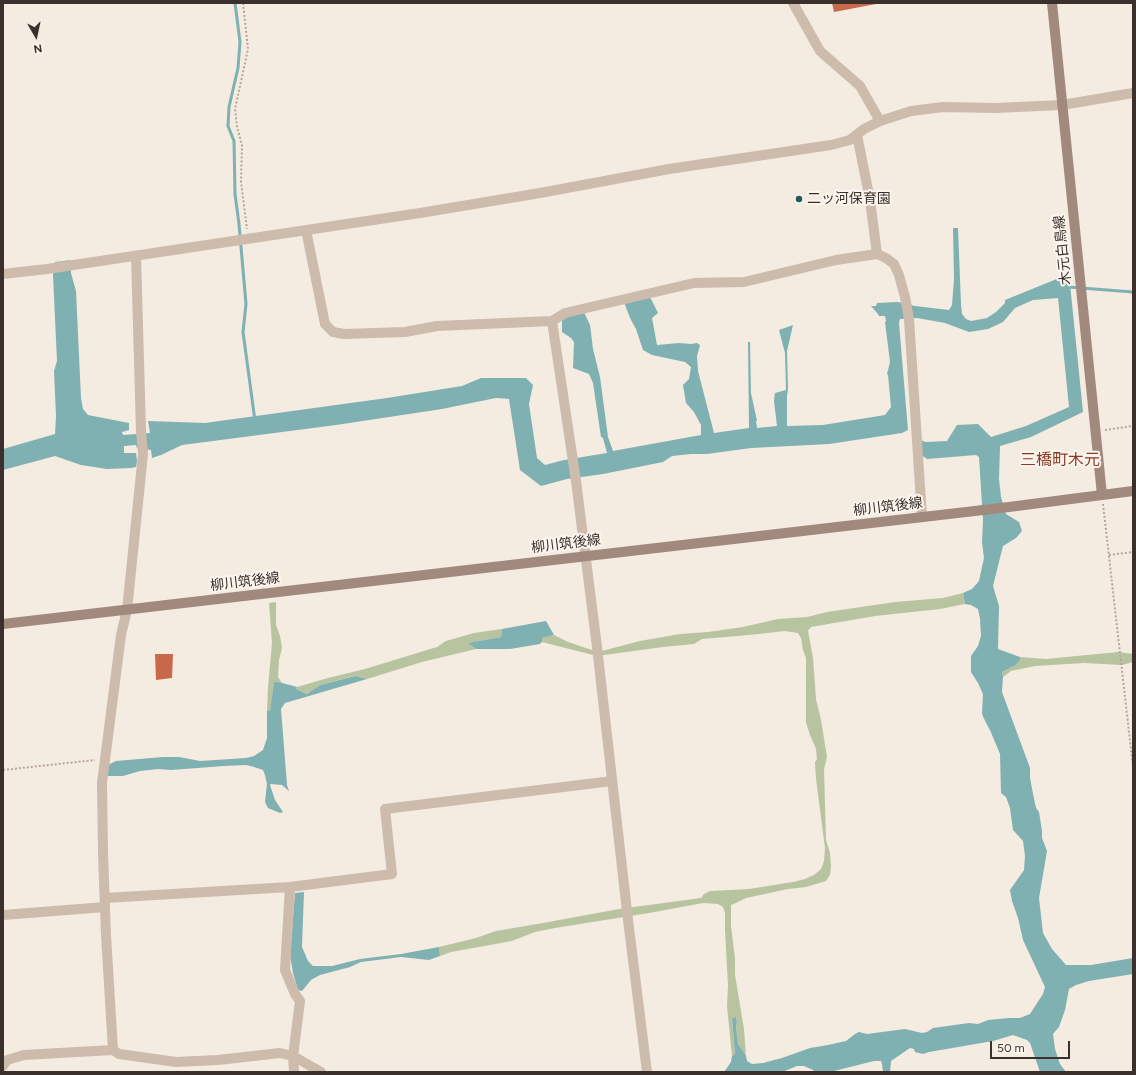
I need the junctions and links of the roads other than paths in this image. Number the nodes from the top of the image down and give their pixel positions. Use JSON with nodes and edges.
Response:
{"nodes":[{"id":1,"x":793,"y":3,"type":"edge"},
{"id":2,"x":1052,"y":3,"type":"edge"},
{"id":3,"x":1133,"y":93,"type":"edge"},
{"id":4,"x":1062,"y":105,"type":"junction"},
{"id":5,"x":879,"y":121,"type":"junction"},
{"id":6,"x":860,"y":132,"type":"junction"},
{"id":7,"x":306,"y":230,"type":"junction"},
{"id":8,"x":877,"y":254,"type":"junction"},
{"id":9,"x":136,"y":256,"type":"junction"},
{"id":10,"x":3,"y":274,"type":"edge"},
{"id":11,"x":552,"y":321,"type":"junction"},
{"id":12,"x":1133,"y":491,"type":"edge"},
{"id":13,"x":1102,"y":495,"type":"junction"},
{"id":14,"x":922,"y":517,"type":"junction"},
{"id":15,"x":585,"y":556,"type":"junction"},
{"id":16,"x":127,"y":610,"type":"junction"},
{"id":17,"x":3,"y":624,"type":"edge"},
{"id":18,"x":612,"y":781,"type":"junction"},
{"id":19,"x":290,"y":887,"type":"junction"},
{"id":20,"x":105,"y":902,"type":"junction"},
{"id":21,"x":3,"y":915,"type":"edge"},
{"id":22,"x":113,"y":1050,"type":"junction"},
{"id":23,"x":293,"y":1056,"type":"junction"},
{"id":24,"x":3,"y":1066,"type":"edge"},
{"id":25,"x":294,"y":1072,"type":"edge"},
{"id":26,"x":321,"y":1072,"type":"edge"},
{"id":27,"x":647,"y":1072,"type":"edge"}],
"edges":[{"from":1,"to":5,"type":"street"},
{"from":2,"to":4,"type":"main road","name":"木元白鳥線"},
{"from":3,"to":4,"type":"street"},
{"from":4,"to":5,"type":"street"},
{"from":4,"to":13,"type":"main road","name":"木元白鳥線"},
{"from":5,"to":6,"type":"street"},
{"from":6,"to":7,"type":"street"},
{"from":6,"to":8,"type":"street"},
{"from":7,"to":9,"type":"street"},
{"from":7,"to":11,"type":"street"},
{"from":8,"to":11,"type":"street"},
{"from":8,"to":14,"type":"street"},
{"from":9,"to":10,"type":"street"},
{"from":9,"to":16,"type":"street"},
{"from":11,"to":15,"type":"street"},
{"from":12,"to":13,"type":"main road","name":"柳川筑後線"},
{"from":13,"to":14,"type":"main road","name":"柳川筑後線"},
{"from":14,"to":15,"type":"main road","name":"柳川筑後線"},
{"from":15,"to":16,"type":"main road","name":"柳川筑後線"},
{"from":15,"to":18,"type":"street"},
{"from":16,"to":17,"type":"main road","name":"柳川筑後線"},
{"from":16,"to":20,"type":"street"},
{"from":18,"to":19,"type":"street"},
{"from":18,"to":27,"type":"street"},
{"from":19,"to":20,"type":"street"},
{"from":19,"to":23,"type":"street"},
{"from":20,"to":21,"type":"street"},
{"from":20,"to":22,"type":"street"},
{"from":22,"to":23,"type":"street"},
{"from":22,"to":24,"type":"street"},
{"from":23,"to":25,"type":"street"},
{"from":23,"to":26,"type":"street"}]}
